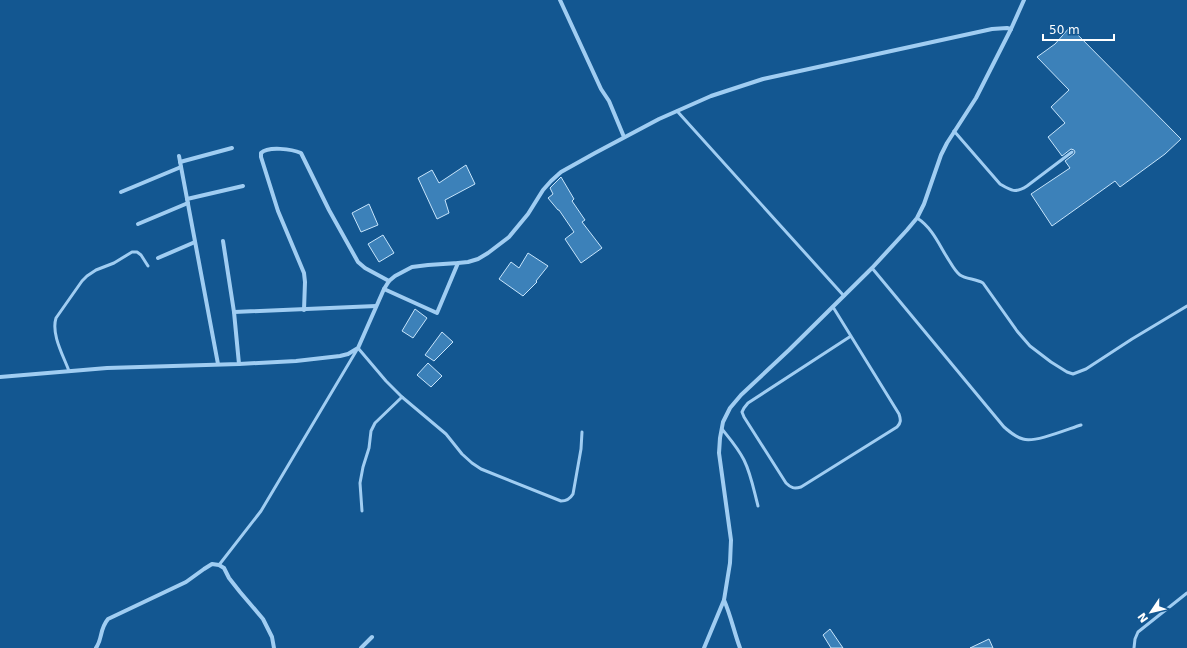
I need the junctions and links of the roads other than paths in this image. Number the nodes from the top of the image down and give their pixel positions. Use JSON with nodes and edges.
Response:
{"nodes":[{"id":1,"x":560,"y":0,"type":"edge"},
{"id":2,"x":1024,"y":0,"type":"edge"},
{"id":3,"x":1011,"y":29,"type":"junction"},
{"id":4,"x":677,"y":111,"type":"junction"},
{"id":5,"x":954,"y":131,"type":"junction"},
{"id":6,"x":624,"y":138,"type":"junction"},
{"id":7,"x":232,"y":148,"type":"dead end"},
{"id":8,"x":1072,"y":152,"type":"dead end"},
{"id":9,"x":179,"y":156,"type":"dead end"},
{"id":10,"x":181,"y":165,"type":"junction"},
{"id":11,"x":243,"y":186,"type":"dead end"},
{"id":12,"x":121,"y":192,"type":"dead end"},
{"id":13,"x":188,"y":201,"type":"junction"},
{"id":14,"x":917,"y":218,"type":"junction"},
{"id":15,"x":138,"y":224,"type":"dead end"},
{"id":16,"x":223,"y":241,"type":"dead end"},
{"id":17,"x":195,"y":242,"type":"junction"},
{"id":18,"x":158,"y":258,"type":"dead end"},
{"id":19,"x":458,"y":263,"type":"junction"},
{"id":20,"x":148,"y":266,"type":"dead end"},
{"id":21,"x":872,"y":268,"type":"junction"},
{"id":22,"x":389,"y":281,"type":"junction"},
{"id":23,"x":384,"y":289,"type":"junction"},
{"id":24,"x":844,"y":296,"type":"junction"},
{"id":25,"x":376,"y":306,"type":"junction"},
{"id":26,"x":1187,"y":306,"type":"edge"},
{"id":27,"x":833,"y":307,"type":"junction"},
{"id":28,"x":304,"y":310,"type":"junction"},
{"id":29,"x":234,"y":312,"type":"junction"},
{"id":30,"x":851,"y":336,"type":"junction"},
{"id":31,"x":358,"y":348,"type":"junction"},
{"id":32,"x":218,"y":364,"type":"junction"},
{"id":33,"x":239,"y":364,"type":"junction"},
{"id":34,"x":68,"y":371,"type":"junction"},
{"id":35,"x":0,"y":377,"type":"edge"},
{"id":36,"x":402,"y":397,"type":"junction"},
{"id":37,"x":1081,"y":425,"type":"dead end"},
{"id":38,"x":721,"y":429,"type":"junction"},
{"id":39,"x":582,"y":432,"type":"dead end"},
{"id":40,"x":758,"y":506,"type":"dead end"},
{"id":41,"x":362,"y":511,"type":"dead end"},
{"id":42,"x":219,"y":564,"type":"junction"},
{"id":43,"x":1187,"y":593,"type":"edge"},
{"id":44,"x":724,"y":600,"type":"junction"},
{"id":45,"x":372,"y":637,"type":"dead end"},
{"id":46,"x":96,"y":648,"type":"edge"},
{"id":47,"x":274,"y":648,"type":"edge"},
{"id":48,"x":361,"y":648,"type":"edge"},
{"id":49,"x":704,"y":648,"type":"edge"},
{"id":50,"x":740,"y":648,"type":"edge"},
{"id":51,"x":1134,"y":648,"type":"edge"}],
"edges":[{"from":1,"to":6,"type":"street"},
{"from":2,"to":3,"type":"street"},
{"from":3,"to":4,"type":"street"},
{"from":3,"to":5,"type":"street"},
{"from":4,"to":6,"type":"street"},
{"from":4,"to":24,"type":"lane"},
{"from":5,"to":8,"type":"lane"},
{"from":5,"to":14,"type":"street"},
{"from":6,"to":19,"type":"street"},
{"from":7,"to":10,"type":"street"},
{"from":9,"to":10,"type":"street"},
{"from":10,"to":12,"type":"street"},
{"from":10,"to":13,"type":"street"},
{"from":11,"to":13,"type":"street"},
{"from":13,"to":15,"type":"street"},
{"from":13,"to":17,"type":"street"},
{"from":14,"to":21,"type":"street"},
{"from":14,"to":26,"type":"lane"},
{"from":16,"to":29,"type":"street"},
{"from":17,"to":18,"type":"street"},
{"from":17,"to":32,"type":"street"},
{"from":19,"to":22,"type":"street"},
{"from":19,"to":23,"type":"street"},
{"from":20,"to":34,"type":"lane"},
{"from":21,"to":24,"type":"street"},
{"from":21,"to":37,"type":"lane"},
{"from":22,"to":23,"type":"street"},
{"from":22,"to":28,"type":"street"},
{"from":23,"to":25,"type":"street"},
{"from":24,"to":27,"type":"street"},
{"from":25,"to":28,"type":"street"},
{"from":25,"to":31,"type":"street"},
{"from":27,"to":30,"type":"lane"},
{"from":27,"to":38,"type":"street"},
{"from":28,"to":29,"type":"street"},
{"from":29,"to":33,"type":"street"},
{"from":30,"to":30,"type":"lane"},
{"from":31,"to":33,"type":"street"},
{"from":31,"to":36,"type":"lane"},
{"from":31,"to":42,"type":"lane"},
{"from":32,"to":33,"type":"street"},
{"from":32,"to":34,"type":"street"},
{"from":34,"to":35,"type":"street"},
{"from":36,"to":39,"type":"lane"},
{"from":36,"to":41,"type":"lane"},
{"from":38,"to":40,"type":"lane"},
{"from":38,"to":44,"type":"street"},
{"from":42,"to":46,"type":"street"},
{"from":42,"to":47,"type":"street"},
{"from":43,"to":51,"type":"lane"},
{"from":44,"to":49,"type":"street"},
{"from":44,"to":50,"type":"street"},
{"from":45,"to":48,"type":"street"}]}
